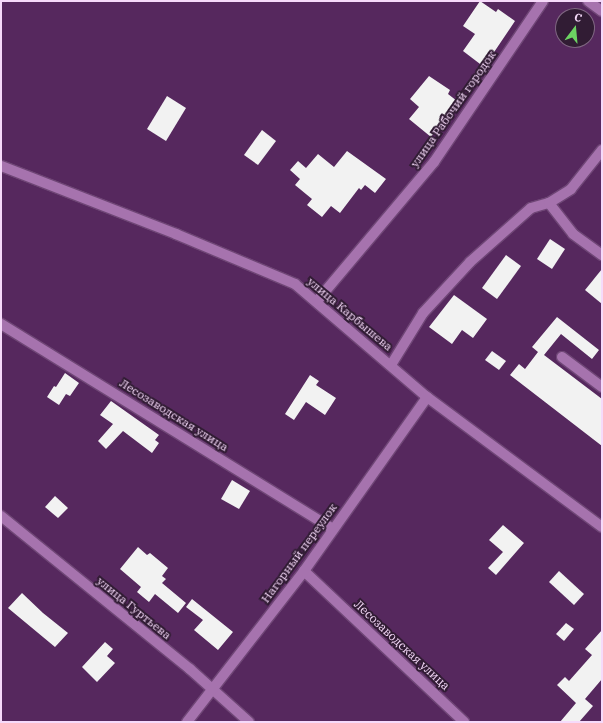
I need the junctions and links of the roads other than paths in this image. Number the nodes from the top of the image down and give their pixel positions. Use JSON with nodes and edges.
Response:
{"nodes":[{"id":1,"x":543,"y":1,"type":"edge"},
{"id":2,"x":588,"y":1,"type":"edge"},
{"id":3,"x":602,"y":11,"type":"edge"},
{"id":4,"x":602,"y":150,"type":"edge"},
{"id":5,"x":1,"y":166,"type":"edge"},
{"id":6,"x":550,"y":203,"type":"junction"},
{"id":7,"x":602,"y":255,"type":"edge"},
{"id":8,"x":317,"y":301,"type":"junction"},
{"id":9,"x":1,"y":324,"type":"edge"},
{"id":10,"x":562,"y":357,"type":"dead end"},
{"id":11,"x":391,"y":365,"type":"junction"},
{"id":12,"x":602,"y":387,"type":"edge"},
{"id":13,"x":427,"y":397,"type":"junction"},
{"id":14,"x":1,"y":516,"type":"edge"},
{"id":15,"x":602,"y":527,"type":"edge"},
{"id":16,"x":333,"y":529,"type":"junction"},
{"id":17,"x":304,"y":571,"type":"junction"},
{"id":18,"x":212,"y":689,"type":"junction"},
{"id":19,"x":187,"y":722,"type":"edge"},
{"id":20,"x":250,"y":722,"type":"edge"},
{"id":21,"x":464,"y":722,"type":"edge"}],
"edges":[{"from":1,"to":8,"type":"street","name":"улица Рабочий городок"},
{"from":2,"to":3,"type":"street"},
{"from":4,"to":6,"type":"street"},
{"from":5,"to":8,"type":"street","name":"улица Карбышева"},
{"from":6,"to":7,"type":"street"},
{"from":6,"to":11,"type":"street"},
{"from":8,"to":11,"type":"street","name":"улица Карбышева"},
{"from":9,"to":16,"type":"street","name":"Лесозаводская улица"},
{"from":10,"to":12,"type":"street"},
{"from":11,"to":13,"type":"street","name":"улица Карбышева"},
{"from":13,"to":15,"type":"street","name":"улица Карбышева"},
{"from":13,"to":16,"type":"street","name":"Нагорный переулок"},
{"from":14,"to":18,"type":"street","name":"улица Гуртьева"},
{"from":16,"to":17,"type":"street","name":"Нагорный переулок"},
{"from":17,"to":18,"type":"street","name":"Нагорный переулок"},
{"from":17,"to":21,"type":"street","name":"Лесозаводская улица"},
{"from":18,"to":19,"type":"street","name":"Нагорный переулок"},
{"from":18,"to":20,"type":"street","name":"улица Гуртьева"}]}
